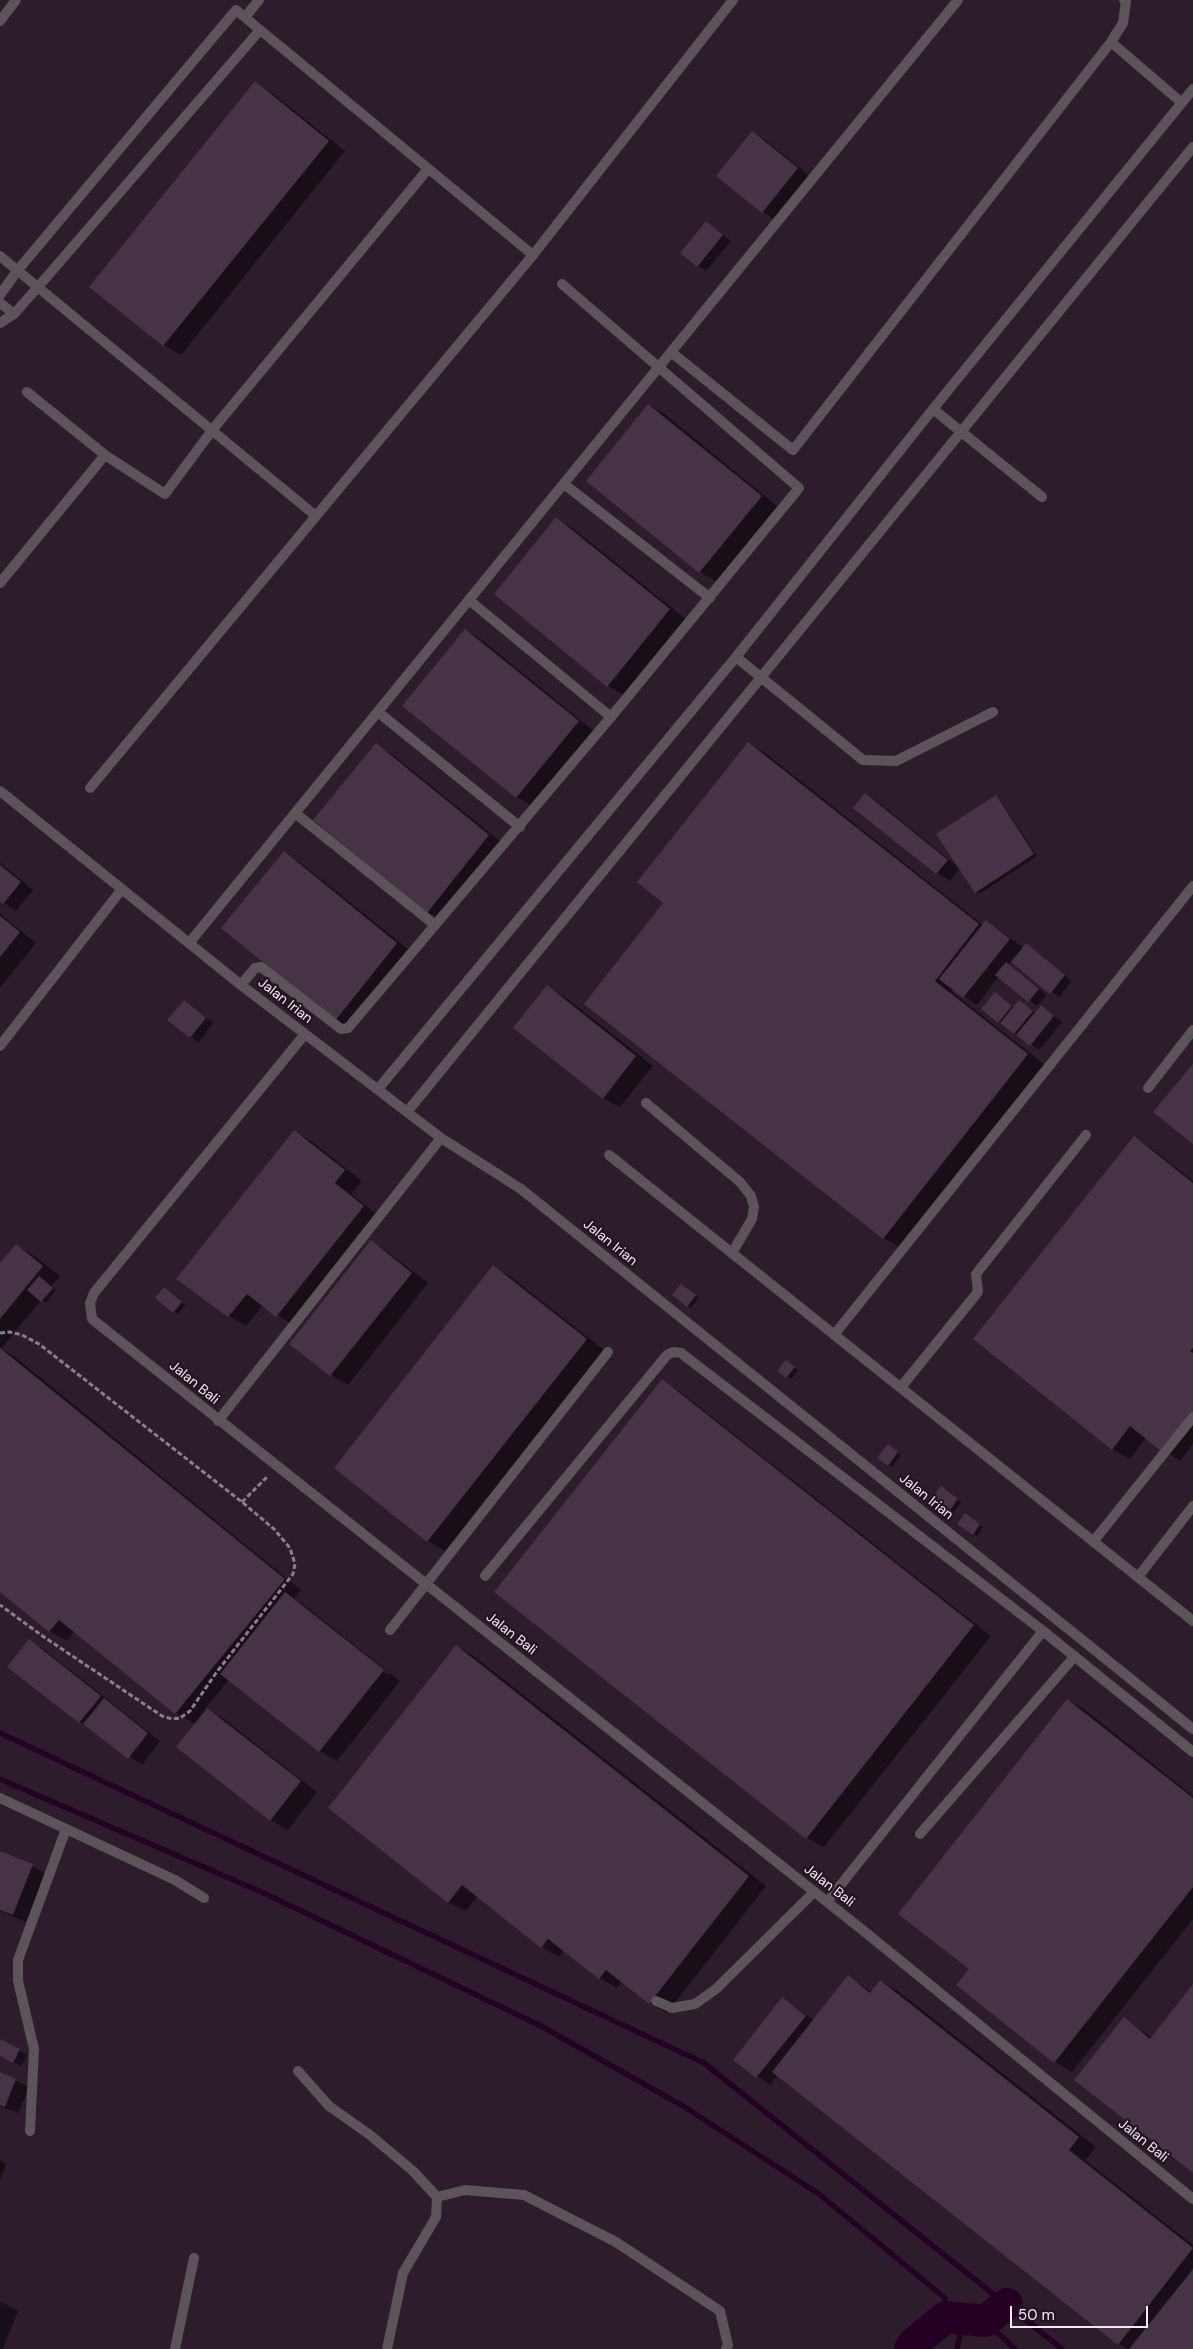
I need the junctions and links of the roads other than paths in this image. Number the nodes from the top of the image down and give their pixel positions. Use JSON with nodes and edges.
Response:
{"nodes":[{"id":1,"x":16,"y":0,"type":"edge"},
{"id":2,"x":259,"y":0,"type":"edge"},
{"id":3,"x":733,"y":0,"type":"edge"},
{"id":4,"x":958,"y":0,"type":"edge"},
{"id":5,"x":1124,"y":0,"type":"edge"},
{"id":6,"x":245,"y":17,"type":"junction"},
{"id":7,"x":0,"y":20,"type":"edge"},
{"id":8,"x":260,"y":30,"type":"junction"},
{"id":9,"x":1112,"y":42,"type":"junction"},
{"id":10,"x":1193,"y":89,"type":"edge"},
{"id":11,"x":1182,"y":103,"type":"junction"},
{"id":12,"x":1193,"y":147,"type":"edge"},
{"id":13,"x":428,"y":169,"type":"junction"},
{"id":14,"x":533,"y":255,"type":"junction"},
{"id":15,"x":0,"y":256,"type":"edge"},
{"id":16,"x":17,"y":270,"type":"junction"},
{"id":17,"x":562,"y":284,"type":"dead end"},
{"id":18,"x":38,"y":287,"type":"junction"},
{"id":19,"x":0,"y":295,"type":"edge"},
{"id":20,"x":0,"y":303,"type":"edge"},
{"id":21,"x":14,"y":314,"type":"junction"},
{"id":22,"x":0,"y":323,"type":"edge"},
{"id":23,"x":672,"y":352,"type":"junction"},
{"id":24,"x":658,"y":368,"type":"junction"},
{"id":25,"x":27,"y":392,"type":"dead end"},
{"id":26,"x":933,"y":408,"type":"junction"},
{"id":27,"x":213,"y":430,"type":"junction"},
{"id":28,"x":961,"y":431,"type":"junction"},
{"id":29,"x":105,"y":455,"type":"junction"},
{"id":30,"x":564,"y":484,"type":"junction"},
{"id":31,"x":1042,"y":497,"type":"dead end"},
{"id":32,"x":316,"y":516,"type":"junction"},
{"id":33,"x":0,"y":583,"type":"edge"},
{"id":34,"x":710,"y":598,"type":"junction"},
{"id":35,"x":469,"y":600,"type":"junction"},
{"id":36,"x":736,"y":657,"type":"junction"},
{"id":37,"x":762,"y":678,"type":"junction"},
{"id":38,"x":378,"y":712,"type":"junction"},
{"id":39,"x":993,"y":712,"type":"dead end"},
{"id":40,"x":612,"y":717,"type":"junction"},
{"id":41,"x":90,"y":788,"type":"dead end"},
{"id":42,"x":0,"y":791,"type":"edge"},
{"id":43,"x":295,"y":813,"type":"junction"},
{"id":44,"x":520,"y":827,"type":"junction"},
{"id":45,"x":1193,"y":886,"type":"edge"},
{"id":46,"x":122,"y":889,"type":"junction"},
{"id":47,"x":435,"y":925,"type":"junction"},
{"id":48,"x":190,"y":942,"type":"junction"},
{"id":49,"x":242,"y":985,"type":"junction"},
{"id":50,"x":1193,"y":1030,"type":"edge"},
{"id":51,"x":304,"y":1034,"type":"junction"},
{"id":52,"x":0,"y":1046,"type":"edge"},
{"id":53,"x":1148,"y":1088,"type":"dead end"},
{"id":54,"x":378,"y":1090,"type":"junction"},
{"id":55,"x":646,"y":1103,"type":"dead end"},
{"id":56,"x":408,"y":1112,"type":"junction"},
{"id":57,"x":1086,"y":1135,"type":"dead end"},
{"id":58,"x":441,"y":1138,"type":"junction"},
{"id":59,"x":609,"y":1155,"type":"dead end"},
{"id":60,"x":732,"y":1253,"type":"junction"},
{"id":61,"x":834,"y":1335,"type":"junction"},
{"id":62,"x":608,"y":1352,"type":"dead end"},
{"id":63,"x":901,"y":1387,"type":"junction"},
{"id":64,"x":1193,"y":1417,"type":"edge"},
{"id":65,"x":218,"y":1421,"type":"junction"},
{"id":66,"x":1193,"y":1506,"type":"edge"},
{"id":67,"x":1094,"y":1542,"type":"junction"},
{"id":68,"x":485,"y":1576,"type":"dead end"},
{"id":69,"x":1138,"y":1577,"type":"junction"},
{"id":70,"x":426,"y":1584,"type":"junction"},
{"id":71,"x":1193,"y":1621,"type":"edge"},
{"id":72,"x":390,"y":1630,"type":"dead end"},
{"id":73,"x":1043,"y":1631,"type":"junction"},
{"id":74,"x":1075,"y":1656,"type":"junction"},
{"id":75,"x":1193,"y":1729,"type":"edge"},
{"id":76,"x":1193,"y":1752,"type":"edge"},
{"id":77,"x":0,"y":1798,"type":"edge"},
{"id":78,"x":66,"y":1829,"type":"junction"},
{"id":79,"x":920,"y":1834,"type":"dead end"},
{"id":80,"x":814,"y":1892,"type":"junction"},
{"id":81,"x":204,"y":1898,"type":"dead end"},
{"id":82,"x":827,"y":1902,"type":"junction"},
{"id":83,"x":656,"y":2001,"type":"dead end"},
{"id":84,"x":298,"y":2071,"type":"dead end"},
{"id":85,"x":30,"y":2130,"type":"dead end"},
{"id":86,"x":437,"y":2197,"type":"junction"},
{"id":87,"x":1193,"y":2199,"type":"edge"},
{"id":88,"x":194,"y":2258,"type":"dead end"},
{"id":89,"x":175,"y":2349,"type":"edge"},
{"id":90,"x":387,"y":2349,"type":"edge"},
{"id":91,"x":726,"y":2349,"type":"edge"}],
"edges":[{"from":1,"to":7,"type":"lane"},
{"from":2,"to":6,"type":"lane"},
{"from":3,"to":14,"type":"lane"},
{"from":4,"to":23,"type":"lane"},
{"from":5,"to":9,"type":"lane"},
{"from":6,"to":8,"type":"lane"},
{"from":6,"to":16,"type":"lane"},
{"from":8,"to":13,"type":"lane"},
{"from":8,"to":18,"type":"lane"},
{"from":9,"to":11,"type":"lane"},
{"from":9,"to":23,"type":"lane"},
{"from":10,"to":11,"type":"lane"},
{"from":11,"to":26,"type":"lane"},
{"from":12,"to":28,"type":"lane"},
{"from":13,"to":14,"type":"lane"},
{"from":13,"to":27,"type":"lane"},
{"from":14,"to":32,"type":"lane"},
{"from":15,"to":16,"type":"lane"},
{"from":16,"to":18,"type":"lane"},
{"from":16,"to":19,"type":"lane"},
{"from":17,"to":24,"type":"lane"},
{"from":18,"to":21,"type":"lane"},
{"from":18,"to":27,"type":"lane"},
{"from":20,"to":21,"type":"lane"},
{"from":21,"to":22,"type":"lane"},
{"from":23,"to":24,"type":"lane"},
{"from":24,"to":30,"type":"lane"},
{"from":24,"to":34,"type":"lane"},
{"from":25,"to":29,"type":"lane"},
{"from":26,"to":28,"type":"lane"},
{"from":26,"to":36,"type":"lane"},
{"from":27,"to":29,"type":"lane"},
{"from":27,"to":32,"type":"lane"},
{"from":28,"to":31,"type":"lane"},
{"from":28,"to":37,"type":"lane"},
{"from":29,"to":33,"type":"lane"},
{"from":30,"to":34,"type":"lane"},
{"from":30,"to":35,"type":"lane"},
{"from":32,"to":41,"type":"lane"},
{"from":34,"to":40,"type":"lane"},
{"from":35,"to":38,"type":"lane"},
{"from":35,"to":40,"type":"lane"},
{"from":36,"to":37,"type":"lane"},
{"from":36,"to":54,"type":"lane"},
{"from":37,"to":39,"type":"lane"},
{"from":37,"to":56,"type":"lane"},
{"from":38,"to":43,"type":"lane"},
{"from":38,"to":44,"type":"lane"},
{"from":40,"to":44,"type":"lane"},
{"from":42,"to":46,"type":"lane","name":"Jalan Irian"},
{"from":43,"to":47,"type":"lane"},
{"from":43,"to":48,"type":"lane"},
{"from":44,"to":47,"type":"lane"},
{"from":45,"to":61,"type":"lane"},
{"from":46,"to":48,"type":"lane","name":"Jalan Irian"},
{"from":46,"to":52,"type":"lane"},
{"from":47,"to":49,"type":"lane"},
{"from":48,"to":49,"type":"lane","name":"Jalan Irian"},
{"from":49,"to":51,"type":"lane","name":"Jalan Irian"},
{"from":50,"to":53,"type":"lane"},
{"from":51,"to":54,"type":"lane","name":"Jalan Irian"},
{"from":51,"to":65,"type":"lane","name":"Jalan Bali"},
{"from":54,"to":56,"type":"lane","name":"Jalan Irian"},
{"from":55,"to":60,"type":"lane"},
{"from":56,"to":58,"type":"lane","name":"Jalan Irian"},
{"from":57,"to":63,"type":"lane"},
{"from":58,"to":65,"type":"lane"},
{"from":58,"to":75,"type":"lane","name":"Jalan Irian"},
{"from":59,"to":60,"type":"lane"},
{"from":60,"to":61,"type":"lane"},
{"from":61,"to":63,"type":"lane"},
{"from":62,"to":70,"type":"lane"},
{"from":63,"to":67,"type":"lane"},
{"from":64,"to":67,"type":"lane"},
{"from":65,"to":70,"type":"lane","name":"Jalan Bali"},
{"from":66,"to":69,"type":"lane"},
{"from":67,"to":69,"type":"lane"},
{"from":68,"to":73,"type":"lane"},
{"from":69,"to":71,"type":"lane"},
{"from":70,"to":72,"type":"lane"},
{"from":70,"to":80,"type":"lane","name":"Jalan Bali"},
{"from":73,"to":74,"type":"lane"},
{"from":73,"to":82,"type":"lane"},
{"from":74,"to":76,"type":"lane"},
{"from":74,"to":79,"type":"lane"},
{"from":77,"to":78,"type":"lane"},
{"from":78,"to":81,"type":"lane"},
{"from":78,"to":85,"type":"lane"},
{"from":80,"to":82,"type":"lane","name":"Jalan Bali"},
{"from":80,"to":83,"type":"lane"},
{"from":82,"to":87,"type":"lane","name":"Jalan Bali"},
{"from":84,"to":86,"type":"lane"},
{"from":86,"to":90,"type":"lane"},
{"from":86,"to":91,"type":"lane"},
{"from":88,"to":89,"type":"lane"}]}
